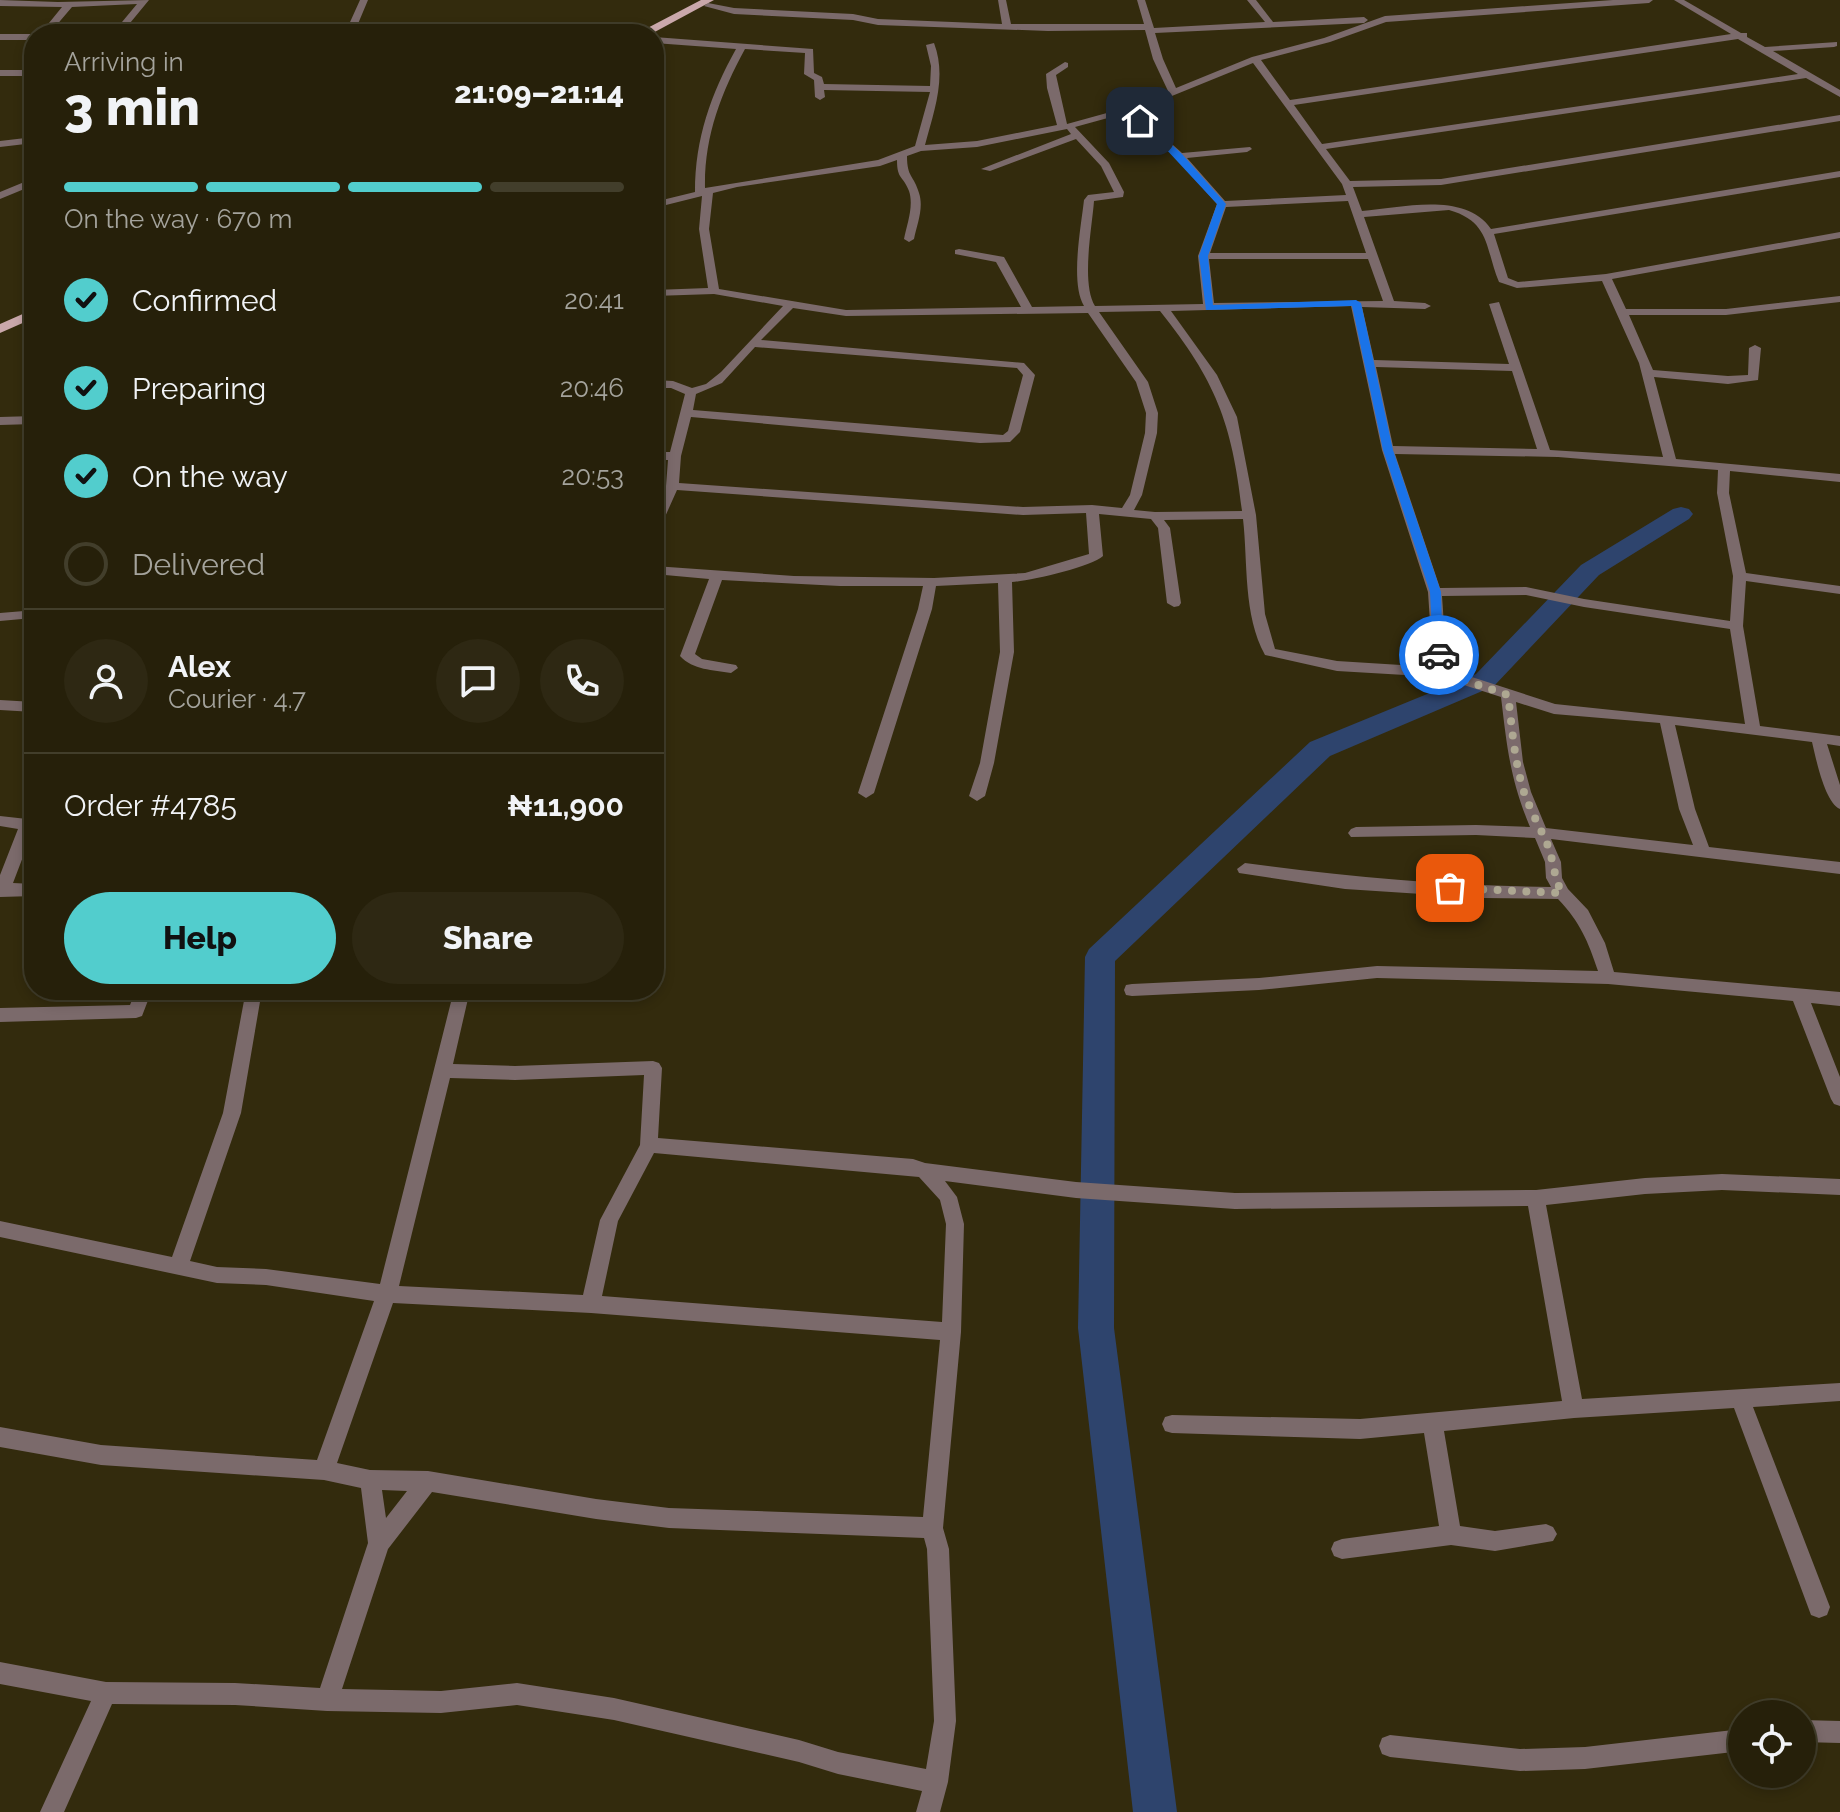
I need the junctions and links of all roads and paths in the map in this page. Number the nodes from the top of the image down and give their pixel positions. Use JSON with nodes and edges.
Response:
{"nodes":[{"id":1,"x":145,"y":0,"type":"edge"},
{"id":2,"x":364,"y":0,"type":"edge"},
{"id":3,"x":720,"y":0,"type":"edge"},
{"id":4,"x":1002,"y":0,"type":"edge"},
{"id":5,"x":1141,"y":0,"type":"edge"},
{"id":6,"x":1251,"y":0,"type":"edge"},
{"id":7,"x":1440,"y":0,"type":"edge"},
{"id":8,"x":1649,"y":0,"type":"edge"},
{"id":9,"x":1678,"y":0,"type":"edge"},
{"id":10,"x":0,"y":3,"type":"edge"},
{"id":11,"x":708,"y":3,"type":"edge"},
{"id":12,"x":70,"y":4,"type":"junction"},
{"id":13,"x":1490,"y":5,"type":"edge"},
{"id":14,"x":1449,"y":13,"type":"junction"},
{"id":15,"x":1385,"y":19,"type":"junction"},
{"id":16,"x":53,"y":24,"type":"edge"},
{"id":17,"x":125,"y":24,"type":"edge"},
{"id":18,"x":354,"y":24,"type":"edge"},
{"id":19,"x":663,"y":24,"type":"edge"},
{"id":20,"x":1272,"y":26,"type":"junction"},
{"id":21,"x":1007,"y":27,"type":"junction"},
{"id":22,"x":1151,"y":29,"type":"junction"},
{"id":23,"x":664,"y":31,"type":"edge"},
{"id":24,"x":1744,"y":35,"type":"junction"},
{"id":25,"x":0,"y":37,"type":"edge"},
{"id":26,"x":24,"y":37,"type":"edge"},
{"id":27,"x":664,"y":38,"type":"edge"},
{"id":28,"x":1834,"y":44,"type":"dead end"},
{"id":29,"x":931,"y":45,"type":"dead end"},
{"id":30,"x":741,"y":48,"type":"junction"},
{"id":31,"x":1767,"y":49,"type":"junction"},
{"id":32,"x":1255,"y":59,"type":"junction"},
{"id":33,"x":1065,"y":65,"type":"dead end"},
{"id":34,"x":0,"y":73,"type":"edge"},
{"id":35,"x":24,"y":73,"type":"edge"},
{"id":36,"x":1809,"y":75,"type":"junction"},
{"id":37,"x":935,"y":89,"type":"junction"},
{"id":38,"x":1172,"y":90,"type":"junction"},
{"id":39,"x":1840,"y":94,"type":"edge"},
{"id":40,"x":1287,"y":103,"type":"junction"},
{"id":41,"x":1128,"y":110,"type":"junction"},
{"id":42,"x":1840,"y":118,"type":"edge"},
{"id":43,"x":1066,"y":127,"type":"junction"},
{"id":44,"x":1079,"y":135,"type":"junction"},
{"id":45,"x":24,"y":141,"type":"edge"},
{"id":46,"x":0,"y":144,"type":"edge"},
{"id":47,"x":1320,"y":147,"type":"junction"},
{"id":48,"x":919,"y":148,"type":"junction"},
{"id":49,"x":1247,"y":149,"type":"dead end"},
{"id":50,"x":902,"y":155,"type":"junction"},
{"id":51,"x":1180,"y":156,"type":"junction"},
{"id":52,"x":986,"y":169,"type":"dead end"},
{"id":53,"x":1840,"y":174,"type":"edge"},
{"id":54,"x":1347,"y":184,"type":"junction"},
{"id":55,"x":24,"y":185,"type":"edge"},
{"id":56,"x":704,"y":191,"type":"junction"},
{"id":57,"x":0,"y":196,"type":"edge"},
{"id":58,"x":1353,"y":198,"type":"junction"},
{"id":59,"x":664,"y":202,"type":"edge"},
{"id":60,"x":1222,"y":204,"type":"junction"},
{"id":61,"x":1358,"y":214,"type":"junction"},
{"id":62,"x":1490,"y":232,"type":"junction"},
{"id":63,"x":1840,"y":235,"type":"edge"},
{"id":64,"x":909,"y":239,"type":"dead end"},
{"id":65,"x":959,"y":252,"type":"dead end"},
{"id":66,"x":1203,"y":256,"type":"junction"},
{"id":67,"x":1372,"y":256,"type":"junction"},
{"id":68,"x":1606,"y":277,"type":"junction"},
{"id":69,"x":714,"y":291,"type":"junction"},
{"id":70,"x":664,"y":293,"type":"edge"},
{"id":71,"x":1840,"y":299,"type":"edge"},
{"id":72,"x":1356,"y":303,"type":"junction"},
{"id":73,"x":1389,"y":303,"type":"junction"},
{"id":74,"x":1495,"y":304,"type":"dead end"},
{"id":75,"x":789,"y":306,"type":"junction"},
{"id":76,"x":1425,"y":306,"type":"dead end"},
{"id":77,"x":1163,"y":308,"type":"junction"},
{"id":78,"x":1209,"y":308,"type":"junction"},
{"id":79,"x":1090,"y":309,"type":"junction"},
{"id":80,"x":1029,"y":311,"type":"junction"},
{"id":81,"x":1622,"y":312,"type":"junction"},
{"id":82,"x":24,"y":318,"type":"edge"},
{"id":83,"x":24,"y":326,"type":"edge"},
{"id":84,"x":0,"y":329,"type":"edge"},
{"id":85,"x":0,"y":337,"type":"edge"},
{"id":86,"x":752,"y":343,"type":"junction"},
{"id":87,"x":1755,"y":348,"type":"dead end"},
{"id":88,"x":1371,"y":363,"type":"junction"},
{"id":89,"x":1514,"y":368,"type":"junction"},
{"id":90,"x":1648,"y":373,"type":"junction"},
{"id":91,"x":664,"y":385,"type":"edge"},
{"id":92,"x":691,"y":392,"type":"junction"},
{"id":93,"x":688,"y":413,"type":"junction"},
{"id":94,"x":24,"y":420,"type":"edge"},
{"id":95,"x":0,"y":421,"type":"edge"},
{"id":96,"x":1388,"y":450,"type":"junction"},
{"id":97,"x":1544,"y":451,"type":"junction"},
{"id":98,"x":664,"y":456,"type":"edge"},
{"id":99,"x":675,"y":456,"type":"junction"},
{"id":100,"x":1670,"y":460,"type":"junction"},
{"id":101,"x":1724,"y":467,"type":"junction"},
{"id":102,"x":1840,"y":478,"type":"edge"},
{"id":103,"x":672,"y":486,"type":"junction"},
{"id":104,"x":664,"y":505,"type":"edge"},
{"id":105,"x":1092,"y":509,"type":"junction"},
{"id":106,"x":1126,"y":512,"type":"junction"},
{"id":107,"x":1250,"y":515,"type":"junction"},
{"id":108,"x":1155,"y":516,"type":"junction"},
{"id":109,"x":664,"y":571,"type":"edge"},
{"id":110,"x":1740,"y":576,"type":"junction"},
{"id":111,"x":717,"y":577,"type":"junction"},
{"id":112,"x":1005,"y":579,"type":"junction"},
{"id":113,"x":930,"y":583,"type":"junction"},
{"id":114,"x":1840,"y":590,"type":"edge"},
{"id":115,"x":1435,"y":592,"type":"junction"},
{"id":116,"x":1174,"y":603,"type":"dead end"},
{"id":117,"x":24,"y":615,"type":"edge"},
{"id":118,"x":0,"y":617,"type":"edge"},
{"id":119,"x":1736,"y":626,"type":"junction"},
{"id":120,"x":731,"y":668,"type":"dead end"},
{"id":121,"x":1440,"y":672,"type":"junction"},
{"id":122,"x":1508,"y":695,"type":"junction"},
{"id":123,"x":0,"y":705,"type":"edge"},
{"id":124,"x":24,"y":706,"type":"edge"},
{"id":125,"x":1666,"y":719,"type":"junction"},
{"id":126,"x":1753,"y":730,"type":"junction"},
{"id":127,"x":1818,"y":738,"type":"junction"},
{"id":128,"x":1840,"y":741,"type":"edge"},
{"id":129,"x":866,"y":793,"type":"dead end"},
{"id":130,"x":977,"y":796,"type":"dead end"},
{"id":131,"x":1840,"y":804,"type":"edge"},
{"id":132,"x":0,"y":821,"type":"edge"},
{"id":133,"x":24,"y":826,"type":"edge"},
{"id":134,"x":24,"y":833,"type":"edge"},
{"id":135,"x":1356,"y":833,"type":"dead end"},
{"id":136,"x":1543,"y":833,"type":"junction"},
{"id":137,"x":1703,"y":851,"type":"junction"},
{"id":138,"x":1840,"y":868,"type":"edge"},
{"id":139,"x":1245,"y":869,"type":"dead end"},
{"id":140,"x":4,"y":890,"type":"edge"},
{"id":141,"x":1562,"y":893,"type":"junction"},
{"id":142,"x":1608,"y":978,"type":"junction"},
{"id":143,"x":1132,"y":990,"type":"dead end"},
{"id":144,"x":1799,"y":994,"type":"junction"},
{"id":145,"x":1840,"y":999,"type":"edge"},
{"id":146,"x":140,"y":1000,"type":"edge"},
{"id":147,"x":252,"y":1000,"type":"edge"},
{"id":148,"x":460,"y":1000,"type":"edge"},
{"id":149,"x":0,"y":1015,"type":"edge"},
{"id":150,"x":445,"y":1071,"type":"junction"},
{"id":151,"x":1840,"y":1099,"type":"edge"},
{"id":152,"x":649,"y":1145,"type":"junction"},
{"id":153,"x":925,"y":1171,"type":"junction"},
{"id":154,"x":1840,"y":1187,"type":"edge"},
{"id":155,"x":1536,"y":1198,"type":"junction"},
{"id":156,"x":0,"y":1229,"type":"edge"},
{"id":157,"x":179,"y":1265,"type":"junction"},
{"id":158,"x":388,"y":1294,"type":"junction"},
{"id":159,"x":591,"y":1304,"type":"junction"},
{"id":160,"x":951,"y":1332,"type":"junction"},
{"id":161,"x":1840,"y":1392,"type":"edge"},
{"id":162,"x":1740,"y":1398,"type":"junction"},
{"id":163,"x":1574,"y":1409,"type":"junction"},
{"id":164,"x":1432,"y":1422,"type":"junction"},
{"id":165,"x":1172,"y":1424,"type":"dead end"},
{"id":166,"x":0,"y":1437,"type":"edge"},
{"id":167,"x":324,"y":1470,"type":"junction"},
{"id":168,"x":370,"y":1480,"type":"junction"},
{"id":169,"x":428,"y":1481,"type":"junction"},
{"id":170,"x":932,"y":1528,"type":"junction"},
{"id":171,"x":1546,"y":1534,"type":"dead end"},
{"id":172,"x":1451,"y":1535,"type":"junction"},
{"id":173,"x":379,"y":1543,"type":"junction"},
{"id":174,"x":1342,"y":1549,"type":"dead end"},
{"id":175,"x":1819,"y":1607,"type":"dead end"},
{"id":176,"x":0,"y":1673,"type":"edge"},
{"id":177,"x":106,"y":1693,"type":"junction"},
{"id":178,"x":327,"y":1700,"type":"junction"},
{"id":179,"x":1816,"y":1731,"type":"edge"},
{"id":180,"x":1840,"y":1732,"type":"edge"},
{"id":181,"x":1728,"y":1742,"type":"edge"},
{"id":182,"x":1390,"y":1746,"type":"dead end"},
{"id":183,"x":936,"y":1782,"type":"junction"},
{"id":184,"x":52,"y":1812,"type":"edge"},
{"id":185,"x":928,"y":1812,"type":"edge"}],
"edges":[{"from":1,"to":12,"type":"street"},
{"from":1,"to":17,"type":"street"},
{"from":2,"to":18,"type":"street"},
{"from":3,"to":11,"type":"main road"},
{"from":4,"to":21,"type":"street"},
{"from":5,"to":22,"type":"street"},
{"from":6,"to":20,"type":"street"},
{"from":7,"to":14,"type":"street"},
{"from":8,"to":13,"type":"street"},
{"from":9,"to":24,"type":"street"},
{"from":10,"to":12,"type":"street"},
{"from":11,"to":19,"type":"main road"},
{"from":11,"to":21,"type":"street"},
{"from":11,"to":23,"type":"main road"},
{"from":12,"to":16,"type":"street"},
{"from":13,"to":14,"type":"street"},
{"from":14,"to":15,"type":"street"},
{"from":15,"to":20,"type":"street"},
{"from":15,"to":32,"type":"street"},
{"from":20,"to":22,"type":"street"},
{"from":21,"to":22,"type":"street"},
{"from":22,"to":38,"type":"street"},
{"from":24,"to":31,"type":"street"},
{"from":24,"to":40,"type":"street"},
{"from":25,"to":26,"type":"street"},
{"from":27,"to":30,"type":"street"},
{"from":28,"to":31,"type":"street"},
{"from":29,"to":37,"type":"street"},
{"from":30,"to":37,"type":"street"},
{"from":30,"to":56,"type":"street"},
{"from":31,"to":36,"type":"street"},
{"from":32,"to":38,"type":"street"},
{"from":32,"to":40,"type":"street"},
{"from":33,"to":43,"type":"street"},
{"from":34,"to":35,"type":"street"},
{"from":36,"to":39,"type":"street"},
{"from":36,"to":47,"type":"street"},
{"from":37,"to":48,"type":"street"},
{"from":38,"to":41,"type":"street"},
{"from":40,"to":47,"type":"street"},
{"from":41,"to":43,"type":"street"},
{"from":41,"to":51,"type":"street"},
{"from":42,"to":54,"type":"street"},
{"from":43,"to":44,"type":"street"},
{"from":43,"to":48,"type":"street"},
{"from":44,"to":52,"type":"street"},
{"from":44,"to":79,"type":"street"},
{"from":45,"to":46,"type":"street"},
{"from":47,"to":54,"type":"street"},
{"from":48,"to":50,"type":"street"},
{"from":49,"to":51,"type":"street"},
{"from":50,"to":56,"type":"street"},
{"from":50,"to":64,"type":"street"},
{"from":51,"to":60,"type":"street"},
{"from":53,"to":62,"type":"street"},
{"from":54,"to":58,"type":"street"},
{"from":55,"to":57,"type":"street"},
{"from":56,"to":59,"type":"street"},
{"from":56,"to":69,"type":"street"},
{"from":58,"to":60,"type":"street"},
{"from":58,"to":61,"type":"street"},
{"from":60,"to":66,"type":"street"},
{"from":61,"to":62,"type":"street"},
{"from":61,"to":67,"type":"street"},
{"from":62,"to":68,"type":"street"},
{"from":63,"to":68,"type":"street"},
{"from":65,"to":80,"type":"street"},
{"from":66,"to":67,"type":"street"},
{"from":66,"to":78,"type":"street"},
{"from":67,"to":73,"type":"street"},
{"from":68,"to":81,"type":"street"},
{"from":69,"to":70,"type":"street"},
{"from":69,"to":75,"type":"street"},
{"from":71,"to":81,"type":"street"},
{"from":72,"to":73,"type":"street"},
{"from":72,"to":78,"type":"street"},
{"from":72,"to":88,"type":"street"},
{"from":73,"to":76,"type":"street"},
{"from":74,"to":89,"type":"street"},
{"from":75,"to":80,"type":"street"},
{"from":75,"to":86,"type":"street"},
{"from":77,"to":78,"type":"street"},
{"from":77,"to":79,"type":"street"},
{"from":77,"to":107,"type":"street"},
{"from":79,"to":80,"type":"street"},
{"from":79,"to":106,"type":"street"},
{"from":81,"to":90,"type":"street"},
{"from":82,"to":84,"type":"main road"},
{"from":83,"to":85,"type":"main road"},
{"from":86,"to":92,"type":"street"},
{"from":86,"to":93,"type":"street"},
{"from":87,"to":90,"type":"street"},
{"from":88,"to":89,"type":"street"},
{"from":88,"to":96,"type":"street"},
{"from":89,"to":97,"type":"street"},
{"from":90,"to":100,"type":"street"},
{"from":91,"to":92,"type":"street"},
{"from":92,"to":93,"type":"street"},
{"from":93,"to":99,"type":"street"},
{"from":94,"to":95,"type":"street"},
{"from":96,"to":97,"type":"street"},
{"from":96,"to":115,"type":"street"},
{"from":97,"to":100,"type":"street"},
{"from":98,"to":99,"type":"street"},
{"from":99,"to":103,"type":"street"},
{"from":100,"to":101,"type":"street"},
{"from":101,"to":102,"type":"street"},
{"from":101,"to":110,"type":"street"},
{"from":103,"to":104,"type":"street"},
{"from":103,"to":105,"type":"street"},
{"from":105,"to":106,"type":"street"},
{"from":105,"to":112,"type":"street"},
{"from":106,"to":108,"type":"street"},
{"from":107,"to":108,"type":"street"},
{"from":107,"to":121,"type":"street"},
{"from":108,"to":116,"type":"street"},
{"from":109,"to":111,"type":"street"},
{"from":110,"to":114,"type":"street"},
{"from":110,"to":119,"type":"street"},
{"from":111,"to":113,"type":"street"},
{"from":111,"to":120,"type":"street"},
{"from":112,"to":113,"type":"street"},
{"from":112,"to":130,"type":"street"},
{"from":113,"to":129,"type":"street"},
{"from":115,"to":119,"type":"street"},
{"from":115,"to":121,"type":"street"},
{"from":117,"to":118,"type":"street"},
{"from":119,"to":126,"type":"street"},
{"from":121,"to":122,"type":"street"},
{"from":122,"to":125,"type":"street"},
{"from":122,"to":136,"type":"street"},
{"from":123,"to":124,"type":"street"},
{"from":125,"to":126,"type":"street"},
{"from":125,"to":137,"type":"street"},
{"from":126,"to":127,"type":"street"},
{"from":127,"to":128,"type":"street"},
{"from":127,"to":131,"type":"street"},
{"from":132,"to":133,"type":"street"},
{"from":134,"to":140,"type":"street"},
{"from":135,"to":136,"type":"street"},
{"from":136,"to":137,"type":"street"},
{"from":136,"to":141,"type":"street"},
{"from":137,"to":138,"type":"street"},
{"from":139,"to":141,"type":"street"},
{"from":141,"to":142,"type":"street"},
{"from":142,"to":143,"type":"street"},
{"from":142,"to":144,"type":"street"},
{"from":144,"to":145,"type":"street"},
{"from":144,"to":151,"type":"street"},
{"from":146,"to":149,"type":"street"},
{"from":147,"to":157,"type":"street"},
{"from":148,"to":150,"type":"street"},
{"from":150,"to":152,"type":"street"},
{"from":150,"to":158,"type":"street"},
{"from":152,"to":153,"type":"street"},
{"from":152,"to":159,"type":"street"},
{"from":153,"to":155,"type":"street"},
{"from":153,"to":160,"type":"street"},
{"from":154,"to":155,"type":"street"},
{"from":155,"to":163,"type":"street"},
{"from":156,"to":157,"type":"street"},
{"from":157,"to":158,"type":"street"},
{"from":158,"to":159,"type":"street"},
{"from":158,"to":167,"type":"street"},
{"from":159,"to":160,"type":"street"},
{"from":160,"to":170,"type":"street"},
{"from":161,"to":162,"type":"street"},
{"from":162,"to":163,"type":"street"},
{"from":162,"to":175,"type":"street"},
{"from":163,"to":164,"type":"street"},
{"from":164,"to":165,"type":"street"},
{"from":164,"to":172,"type":"street"},
{"from":166,"to":167,"type":"street"},
{"from":167,"to":168,"type":"street"},
{"from":168,"to":169,"type":"street"},
{"from":168,"to":173,"type":"street"},
{"from":169,"to":170,"type":"street"},
{"from":169,"to":173,"type":"street"},
{"from":170,"to":183,"type":"street"},
{"from":171,"to":172,"type":"street"},
{"from":172,"to":174,"type":"street"},
{"from":173,"to":178,"type":"street"},
{"from":176,"to":177,"type":"street"},
{"from":177,"to":178,"type":"street"},
{"from":177,"to":184,"type":"street"},
{"from":178,"to":183,"type":"street"},
{"from":179,"to":180,"type":"street"},
{"from":181,"to":182,"type":"street"},
{"from":183,"to":185,"type":"street"}]}
